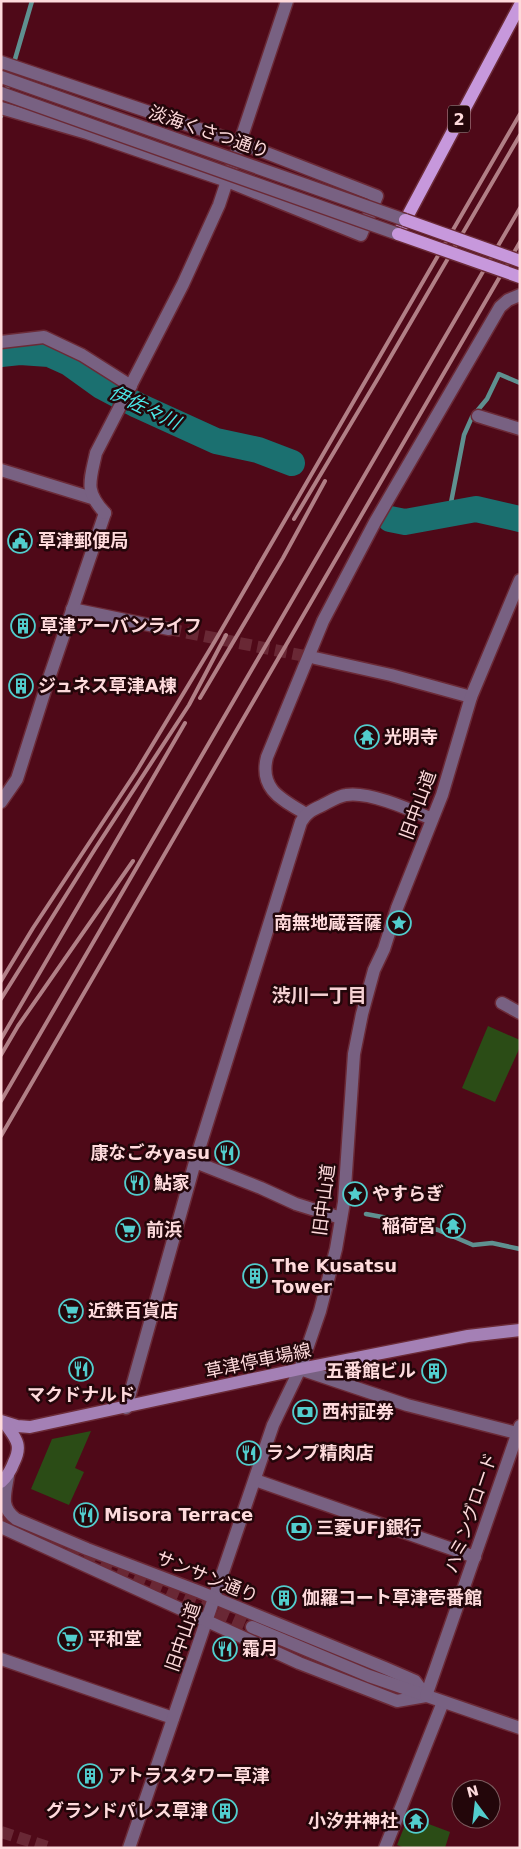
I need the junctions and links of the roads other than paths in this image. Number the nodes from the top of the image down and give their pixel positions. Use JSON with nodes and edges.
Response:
{"nodes":[{"id":1,"x":287,"y":1,"type":"edge"},
{"id":2,"x":520,"y":5,"type":"edge"},
{"id":3,"x":1,"y":62,"type":"edge"},
{"id":4,"x":1,"y":77,"type":"edge"},
{"id":5,"x":1,"y":93,"type":"edge"},
{"id":6,"x":1,"y":108,"type":"edge"},
{"id":7,"x":241,"y":143,"type":"junction"},
{"id":8,"x":227,"y":181,"type":"junction"},
{"id":9,"x":405,"y":220,"type":"junction"},
{"id":10,"x":398,"y":234,"type":"junction"},
{"id":11,"x":520,"y":261,"type":"edge"},
{"id":12,"x":520,"y":277,"type":"edge"},
{"id":13,"x":520,"y":295,"type":"edge"},
{"id":14,"x":1,"y":342,"type":"edge"},
{"id":15,"x":129,"y":388,"type":"junction"},
{"id":16,"x":478,"y":416,"type":"dead end"},
{"id":17,"x":520,"y":430,"type":"edge"},
{"id":18,"x":1,"y":470,"type":"edge"},
{"id":19,"x":92,"y":498,"type":"junction"},
{"id":20,"x":520,"y":580,"type":"edge"},
{"id":21,"x":72,"y":609,"type":"junction"},
{"id":22,"x":169,"y":629,"type":"tunnel mouth"},
{"id":23,"x":315,"y":658,"type":"tunnel mouth"},
{"id":24,"x":472,"y":698,"type":"junction"},
{"id":25,"x":1,"y":802,"type":"edge"},
{"id":26,"x":306,"y":814,"type":"junction"},
{"id":27,"x":432,"y":819,"type":"junction"},
{"id":28,"x":502,"y":1003,"type":"dead end"},
{"id":29,"x":520,"y":1013,"type":"edge"},
{"id":30,"x":195,"y":1162,"type":"junction"},
{"id":31,"x":342,"y":1218,"type":"junction"},
{"id":32,"x":520,"y":1330,"type":"edge"},
{"id":33,"x":300,"y":1369,"type":"junction"},
{"id":34,"x":126,"y":1408,"type":"junction"},
{"id":35,"x":3,"y":1422,"type":"edge"},
{"id":36,"x":518,"y":1430,"type":"edge"},
{"id":37,"x":5,"y":1479,"type":"edge"},
{"id":38,"x":255,"y":1480,"type":"junction"},
{"id":39,"x":1,"y":1527,"type":"edge"},
{"id":40,"x":475,"y":1557,"type":"junction"},
{"id":41,"x":215,"y":1598,"type":"junction"},
{"id":42,"x":207,"y":1621,"type":"junction"},
{"id":43,"x":252,"y":1627,"type":"tunnel mouth"},
{"id":44,"x":1,"y":1659,"type":"edge"},
{"id":45,"x":426,"y":1696,"type":"junction"},
{"id":46,"x":443,"y":1702,"type":"junction"},
{"id":47,"x":174,"y":1718,"type":"junction"},
{"id":48,"x":520,"y":1728,"type":"edge"},
{"id":49,"x":129,"y":1848,"type":"edge"},
{"id":50,"x":385,"y":1848,"type":"edge"}],
"edges":[{"from":1,"to":7,"type":"street"},
{"from":2,"to":9,"type":"main road","number":"2"},
{"from":3,"to":7,"type":"street"},
{"from":4,"to":9,"type":"street","name":"淡海くさつ通り","bridge":true},
{"from":5,"to":10,"type":"street","name":"淡海くさつ通り","bridge":true},
{"from":6,"to":8,"type":"street"},
{"from":7,"to":8,"type":"street"},
{"from":7,"to":8,"type":"street"},
{"from":8,"to":15,"type":"street"},
{"from":9,"to":10,"type":"main road","number":"2"},
{"from":9,"to":11,"type":"main road","bridge":true},
{"from":10,"to":12,"type":"main road","bridge":true},
{"from":13,"to":26,"type":"street"},
{"from":14,"to":15,"type":"street"},
{"from":15,"to":19,"type":"street"},
{"from":16,"to":17,"type":"street"},
{"from":18,"to":19,"type":"street"},
{"from":19,"to":21,"type":"street"},
{"from":20,"to":24,"type":"street","name":"旧中山道"},
{"from":21,"to":22,"type":"street"},
{"from":21,"to":25,"type":"street"},
{"from":23,"to":24,"type":"street"},
{"from":24,"to":27,"type":"street","name":"旧中山道"},
{"from":26,"to":27,"type":"street"},
{"from":26,"to":30,"type":"street"},
{"from":27,"to":31,"type":"street","name":"旧中山道"},
{"from":28,"to":29,"type":"street"},
{"from":30,"to":31,"type":"street"},
{"from":30,"to":34,"type":"street"},
{"from":31,"to":33,"type":"street","name":"旧中山道"},
{"from":32,"to":33,"type":"main road","name":"草津停車場線"},
{"from":33,"to":34,"type":"main road","name":"草津停車場線"},
{"from":33,"to":36,"type":"street"},
{"from":33,"to":38,"type":"street","name":"旧中山道"},
{"from":34,"to":35,"type":"main road","name":"草津停車場線"},
{"from":35,"to":37,"type":"main road","name":"草津停車場線"},
{"from":36,"to":40,"type":"street","name":"ハミングロード"},
{"from":37,"to":41,"type":"street","name":"サンサン通り"},
{"from":38,"to":40,"type":"street"},
{"from":38,"to":41,"type":"street","name":"旧中山道"},
{"from":39,"to":42,"type":"street","name":"サンサン通り"},
{"from":40,"to":45,"type":"street","name":"ハミングロード"},
{"from":41,"to":42,"type":"street","name":"旧中山道"},
{"from":41,"to":45,"type":"street","name":"サンサン通り"},
{"from":42,"to":45,"type":"street","name":"サンサン通り"},
{"from":42,"to":47,"type":"street","name":"旧中山道"},
{"from":43,"to":45,"type":"street"},
{"from":44,"to":47,"type":"street"},
{"from":45,"to":46,"type":"street","name":"サンサン通り"},
{"from":46,"to":48,"type":"street","name":"サンサン通り"},
{"from":46,"to":50,"type":"street"},
{"from":47,"to":49,"type":"street","name":"旧中山道"}]}
